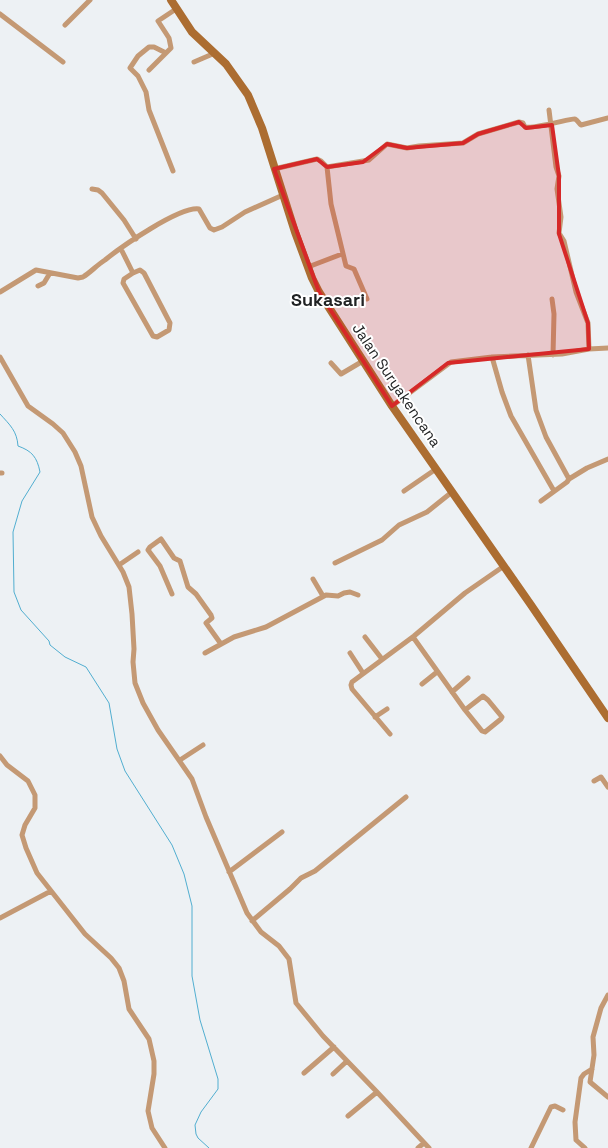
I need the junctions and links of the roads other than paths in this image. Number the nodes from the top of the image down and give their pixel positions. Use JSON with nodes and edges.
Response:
{"nodes":[{"id":1,"x":90,"y":0,"type":"edge"},
{"id":2,"x":171,"y":0,"type":"edge"},
{"id":3,"x":176,"y":9,"type":"junction"},
{"id":4,"x":0,"y":14,"type":"edge"},
{"id":5,"x":65,"y":25,"type":"dead end"},
{"id":6,"x":166,"y":53,"type":"junction"},
{"id":7,"x":215,"y":53,"type":"junction"},
{"id":8,"x":63,"y":62,"type":"dead end"},
{"id":9,"x":194,"y":62,"type":"dead end"},
{"id":10,"x":149,"y":70,"type":"dead end"},
{"id":11,"x":549,"y":110,"type":"dead end"},
{"id":12,"x":608,"y":118,"type":"edge"},
{"id":13,"x":552,"y":125,"type":"junction"},
{"id":14,"x":327,"y":167,"type":"junction"},
{"id":15,"x":274,"y":169,"type":"junction"},
{"id":16,"x":173,"y":171,"type":"dead end"},
{"id":17,"x":92,"y":189,"type":"dead end"},
{"id":18,"x":284,"y":195,"type":"junction"},
{"id":19,"x":136,"y":239,"type":"junction"},
{"id":20,"x":121,"y":249,"type":"junction"},
{"id":21,"x":342,"y":254,"type":"junction"},
{"id":22,"x":308,"y":267,"type":"junction"},
{"id":23,"x":50,"y":272,"type":"junction"},
{"id":24,"x":133,"y":273,"type":"junction"},
{"id":25,"x":38,"y":286,"type":"dead end"},
{"id":26,"x":0,"y":292,"type":"edge"},
{"id":27,"x":367,"y":299,"type":"dead end"},
{"id":28,"x":552,"y":299,"type":"dead end"},
{"id":29,"x":608,"y":348,"type":"edge"},
{"id":30,"x":590,"y":349,"type":"junction"},
{"id":31,"x":528,"y":355,"type":"junction"},
{"id":32,"x":553,"y":355,"type":"junction"},
{"id":33,"x":492,"y":357,"type":"junction"},
{"id":34,"x":0,"y":358,"type":"edge"},
{"id":35,"x":363,"y":361,"type":"junction"},
{"id":36,"x":331,"y":363,"type":"dead end"},
{"id":37,"x":392,"y":406,"type":"junction"},
{"id":38,"x":608,"y":459,"type":"edge"},
{"id":39,"x":436,"y":469,"type":"junction"},
{"id":40,"x":569,"y":479,"type":"junction"},
{"id":41,"x":404,"y":491,"type":"dead end"},
{"id":42,"x":554,"y":491,"type":"junction"},
{"id":43,"x":452,"y":492,"type":"junction"},
{"id":44,"x":540,"y":501,"type":"dead end"},
{"id":45,"x":138,"y":552,"type":"dead end"},
{"id":46,"x":335,"y":563,"type":"dead end"},
{"id":47,"x":119,"y":565,"type":"junction"},
{"id":48,"x":504,"y":566,"type":"junction"},
{"id":49,"x":313,"y":579,"type":"dead end"},
{"id":50,"x":172,"y":594,"type":"dead end"},
{"id":51,"x":358,"y":595,"type":"dead end"},
{"id":52,"x":323,"y":596,"type":"junction"},
{"id":53,"x":366,"y":637,"type":"dead end"},
{"id":54,"x":413,"y":637,"type":"junction"},
{"id":55,"x":221,"y":644,"type":"junction"},
{"id":56,"x":205,"y":653,"type":"dead end"},
{"id":57,"x":350,"y":653,"type":"dead end"},
{"id":58,"x":382,"y":659,"type":"junction"},
{"id":59,"x":437,"y":672,"type":"junction"},
{"id":60,"x":363,"y":673,"type":"junction"},
{"id":61,"x":468,"y":678,"type":"dead end"},
{"id":62,"x":422,"y":684,"type":"dead end"},
{"id":63,"x":452,"y":692,"type":"junction"},
{"id":64,"x":387,"y":709,"type":"dead end"},
{"id":65,"x":465,"y":710,"type":"junction"},
{"id":66,"x":375,"y":717,"type":"junction"},
{"id":67,"x":608,"y":718,"type":"edge"},
{"id":68,"x":390,"y":734,"type":"dead end"},
{"id":69,"x":202,"y":745,"type":"dead end"},
{"id":70,"x":0,"y":756,"type":"edge"},
{"id":71,"x":180,"y":760,"type":"junction"},
{"id":72,"x":594,"y":781,"type":"dead end"},
{"id":73,"x":608,"y":787,"type":"edge"},
{"id":74,"x":406,"y":797,"type":"dead end"},
{"id":75,"x":282,"y":832,"type":"dead end"},
{"id":76,"x":229,"y":872,"type":"junction"},
{"id":77,"x":52,"y":891,"type":"junction"},
{"id":78,"x":0,"y":918,"type":"edge"},
{"id":79,"x":252,"y":921,"type":"junction"},
{"id":80,"x":608,"y":995,"type":"edge"},
{"id":81,"x":334,"y":1047,"type":"junction"},
{"id":82,"x":347,"y":1061,"type":"junction"},
{"id":83,"x":592,"y":1069,"type":"junction"},
{"id":84,"x":304,"y":1073,"type":"dead end"},
{"id":85,"x":333,"y":1074,"type":"dead end"},
{"id":86,"x":378,"y":1092,"type":"junction"},
{"id":87,"x":608,"y":1097,"type":"edge"},
{"id":88,"x":563,"y":1110,"type":"dead end"},
{"id":89,"x":348,"y":1116,"type":"dead end"},
{"id":90,"x":424,"y":1143,"type":"junction"},
{"id":91,"x":165,"y":1148,"type":"edge"},
{"id":92,"x":418,"y":1148,"type":"edge"},
{"id":93,"x":429,"y":1148,"type":"edge"},
{"id":94,"x":531,"y":1148,"type":"edge"},
{"id":95,"x":585,"y":1148,"type":"edge"}],
"edges":[{"from":1,"to":5,"type":"street"},
{"from":2,"to":3,"type":"street","name":"Jalan Suryakencana"},
{"from":3,"to":6,"type":"street"},
{"from":3,"to":7,"type":"street","name":"Jalan Suryakencana"},
{"from":4,"to":8,"type":"street"},
{"from":6,"to":10,"type":"street"},
{"from":6,"to":16,"type":"street"},
{"from":7,"to":9,"type":"street"},
{"from":7,"to":15,"type":"street","name":"Jalan Suryakencana"},
{"from":11,"to":13,"type":"street"},
{"from":12,"to":13,"type":"street"},
{"from":13,"to":14,"type":"street"},
{"from":13,"to":30,"type":"street"},
{"from":14,"to":15,"type":"street"},
{"from":14,"to":21,"type":"street"},
{"from":15,"to":18,"type":"street","name":"Jalan Suryakencana"},
{"from":17,"to":19,"type":"street"},
{"from":18,"to":19,"type":"street"},
{"from":18,"to":22,"type":"street","name":"Jalan Suryakencana"},
{"from":19,"to":20,"type":"street"},
{"from":20,"to":23,"type":"street"},
{"from":20,"to":24,"type":"street"},
{"from":21,"to":22,"type":"street"},
{"from":21,"to":27,"type":"street"},
{"from":22,"to":35,"type":"street","name":"Jalan Suryakencana"},
{"from":23,"to":25,"type":"street"},
{"from":23,"to":26,"type":"street"},
{"from":24,"to":24,"type":"street"},
{"from":28,"to":32,"type":"street"},
{"from":29,"to":30,"type":"street"},
{"from":30,"to":32,"type":"street"},
{"from":31,"to":32,"type":"street"},
{"from":31,"to":33,"type":"street"},
{"from":31,"to":40,"type":"street"},
{"from":33,"to":37,"type":"street"},
{"from":33,"to":42,"type":"street"},
{"from":34,"to":47,"type":"street"},
{"from":35,"to":36,"type":"street"},
{"from":35,"to":37,"type":"street","name":"Jalan Suryakencana"},
{"from":37,"to":39,"type":"street","name":"Jalan Suryakencana"},
{"from":38,"to":40,"type":"street"},
{"from":39,"to":41,"type":"street"},
{"from":39,"to":43,"type":"street","name":"Jalan Suryakencana"},
{"from":40,"to":42,"type":"street"},
{"from":42,"to":44,"type":"street"},
{"from":43,"to":46,"type":"street"},
{"from":43,"to":48,"type":"street","name":"Jalan Suryakencana"},
{"from":45,"to":47,"type":"street"},
{"from":47,"to":71,"type":"street"},
{"from":48,"to":54,"type":"street"},
{"from":48,"to":67,"type":"street","name":"Jalan Suryakencana"},
{"from":49,"to":52,"type":"street"},
{"from":50,"to":55,"type":"street"},
{"from":51,"to":52,"type":"street"},
{"from":52,"to":55,"type":"street"},
{"from":53,"to":58,"type":"street"},
{"from":54,"to":58,"type":"street"},
{"from":54,"to":59,"type":"street"},
{"from":55,"to":56,"type":"street"},
{"from":57,"to":60,"type":"street"},
{"from":58,"to":60,"type":"street"},
{"from":59,"to":62,"type":"street"},
{"from":59,"to":63,"type":"street"},
{"from":60,"to":66,"type":"street"},
{"from":61,"to":63,"type":"street"},
{"from":63,"to":65,"type":"street"},
{"from":64,"to":66,"type":"street"},
{"from":65,"to":65,"type":"street"},
{"from":66,"to":68,"type":"street"},
{"from":69,"to":71,"type":"street"},
{"from":70,"to":77,"type":"street"},
{"from":71,"to":76,"type":"street"},
{"from":72,"to":73,"type":"street"},
{"from":74,"to":79,"type":"street"},
{"from":75,"to":76,"type":"street"},
{"from":76,"to":79,"type":"street"},
{"from":77,"to":78,"type":"street"},
{"from":77,"to":91,"type":"street"},
{"from":79,"to":81,"type":"street"},
{"from":80,"to":83,"type":"street"},
{"from":81,"to":82,"type":"street"},
{"from":81,"to":84,"type":"street"},
{"from":82,"to":85,"type":"street"},
{"from":82,"to":86,"type":"street"},
{"from":83,"to":87,"type":"street"},
{"from":83,"to":95,"type":"street"},
{"from":86,"to":89,"type":"street"},
{"from":86,"to":90,"type":"street"},
{"from":88,"to":94,"type":"street"},
{"from":90,"to":92,"type":"street"},
{"from":90,"to":93,"type":"street"}]}
